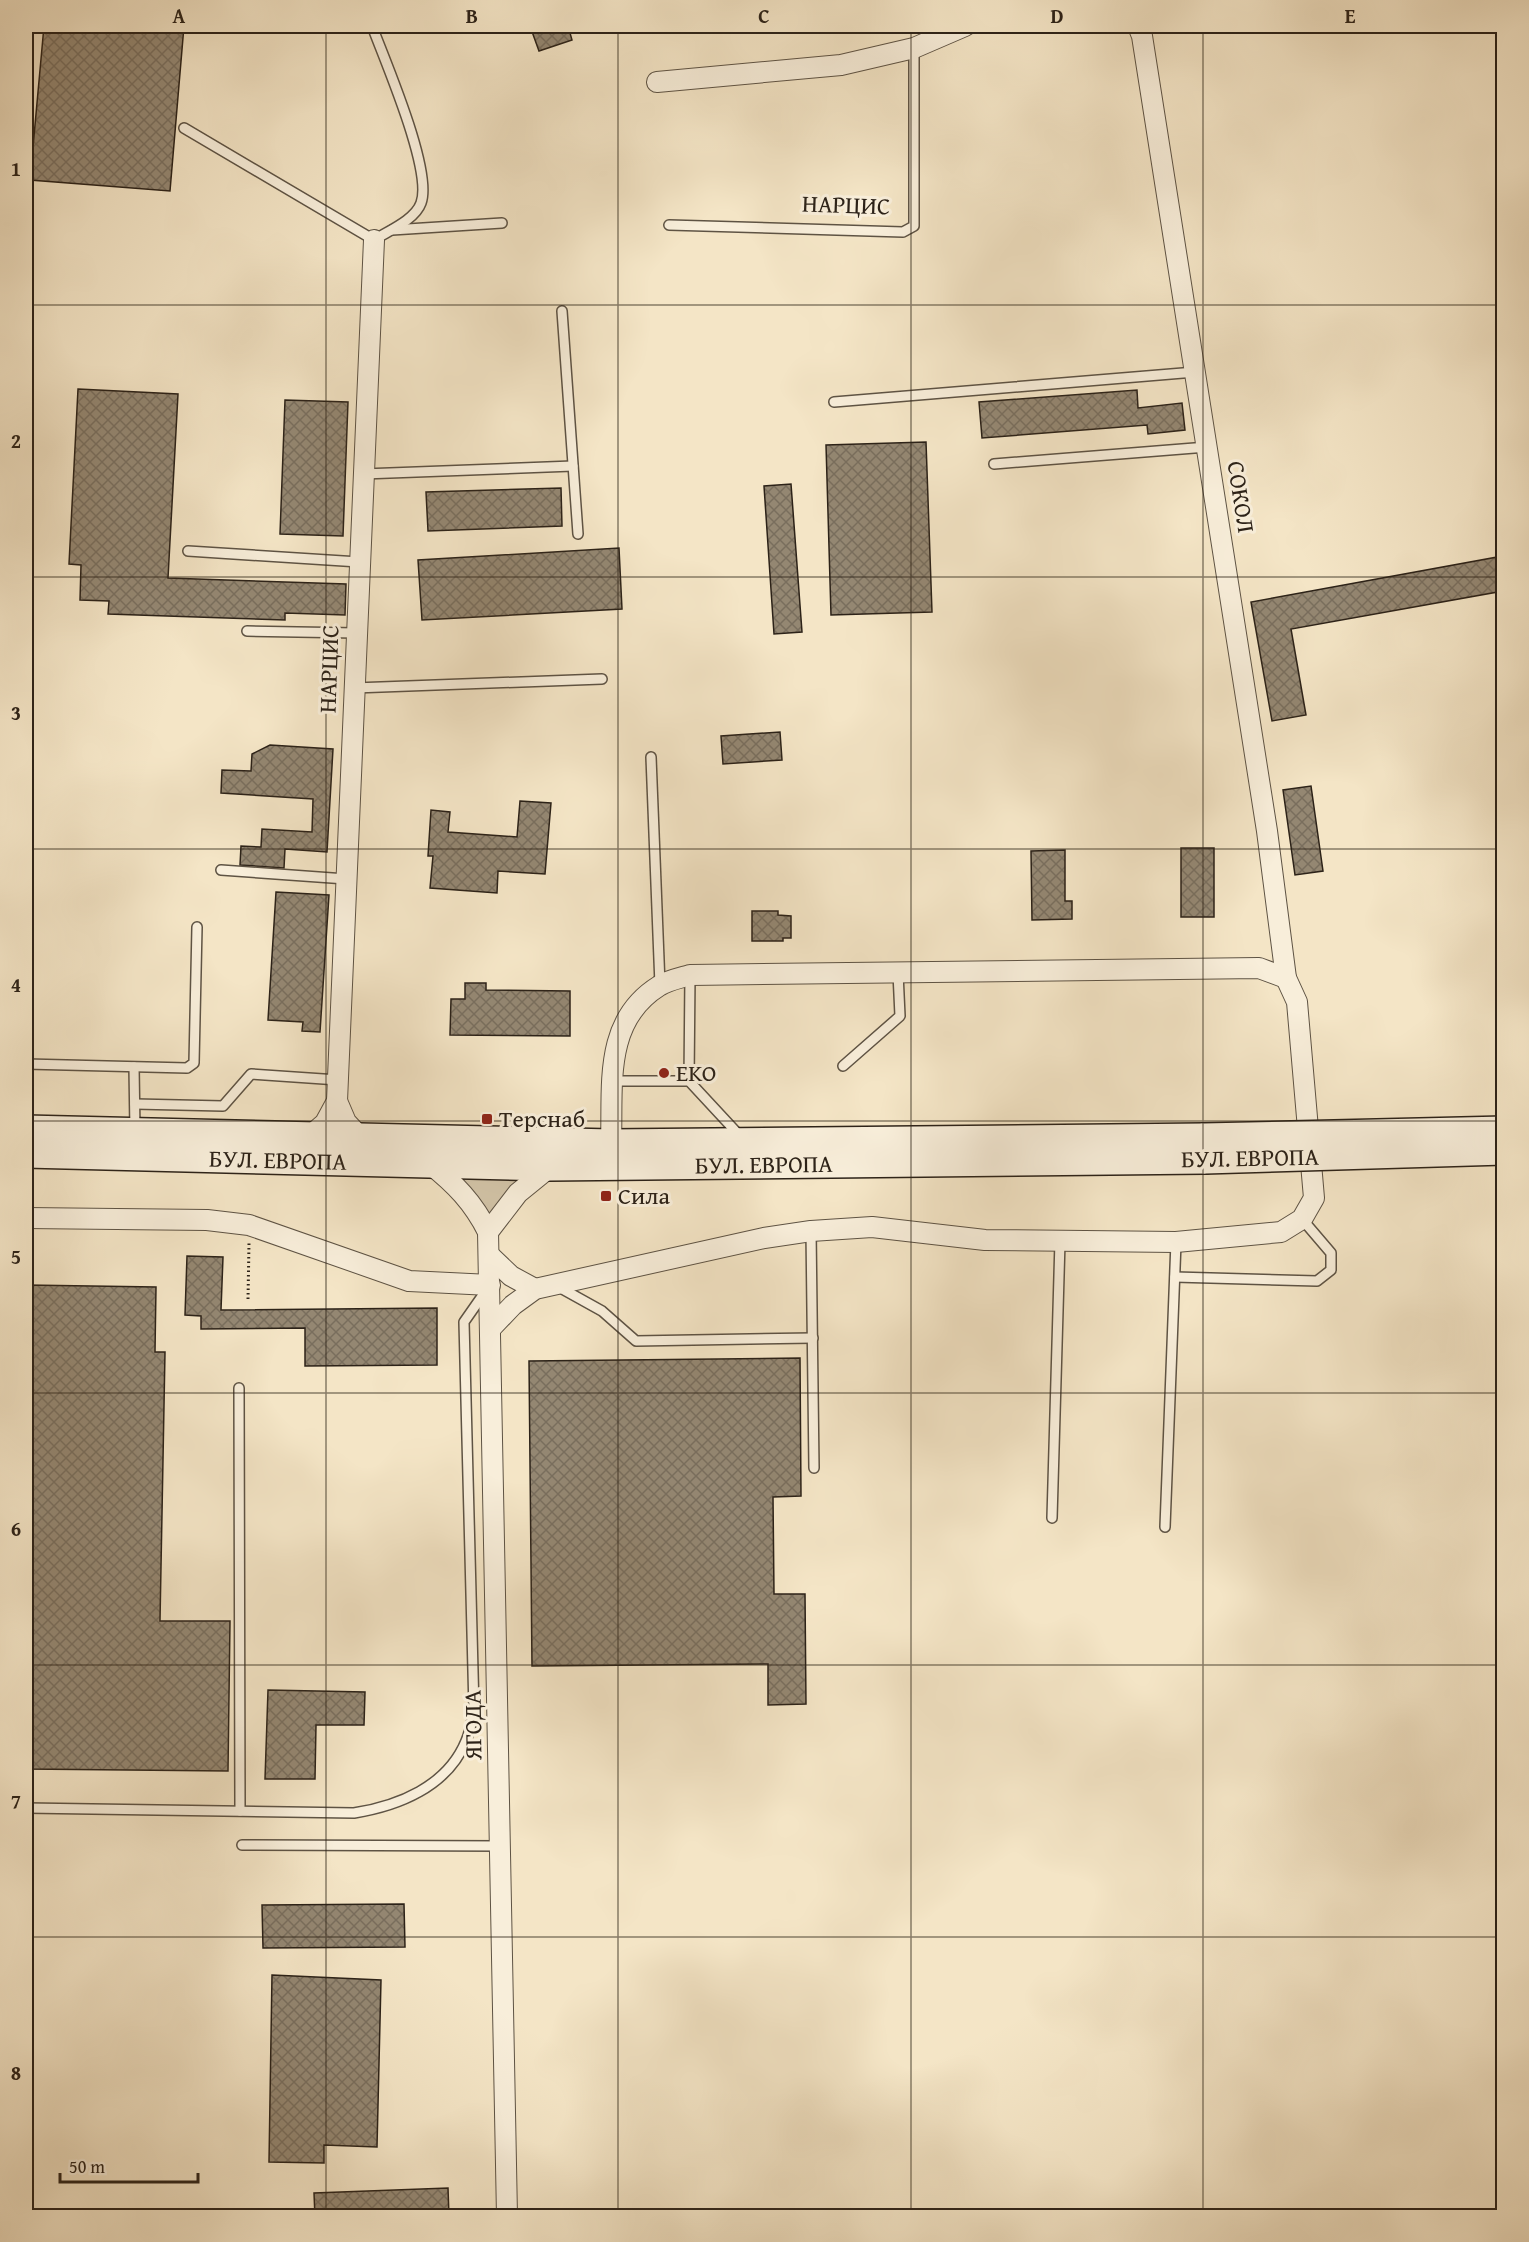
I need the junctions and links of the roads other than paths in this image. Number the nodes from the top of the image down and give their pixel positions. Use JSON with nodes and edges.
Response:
{"nodes":[{"id":1,"x":372,"y":26,"type":"edge"},
{"id":2,"x":964,"y":26,"type":"edge"},
{"id":3,"x":1138,"y":26,"type":"edge"},
{"id":4,"x":914,"y":48,"type":"junction"},
{"id":5,"x":657,"y":82,"type":"dead end"},
{"id":6,"x":184,"y":128,"type":"dead end"},
{"id":7,"x":502,"y":223,"type":"dead end"},
{"id":8,"x":669,"y":225,"type":"dead end"},
{"id":9,"x":381,"y":235,"type":"junction"},
{"id":10,"x":562,"y":311,"type":"dead end"},
{"id":11,"x":1195,"y":372,"type":"junction"},
{"id":12,"x":834,"y":402,"type":"dead end"},
{"id":13,"x":1207,"y":447,"type":"junction"},
{"id":14,"x":994,"y":464,"type":"dead end"},
{"id":15,"x":573,"y":466,"type":"junction"},
{"id":16,"x":363,"y":474,"type":"junction"},
{"id":17,"x":578,"y":534,"type":"dead end"},
{"id":18,"x":188,"y":551,"type":"dead end"},
{"id":19,"x":359,"y":562,"type":"junction"},
{"id":20,"x":247,"y":631,"type":"dead end"},
{"id":21,"x":356,"y":633,"type":"junction"},
{"id":22,"x":602,"y":679,"type":"dead end"},
{"id":23,"x":354,"y":688,"type":"junction"},
{"id":24,"x":651,"y":757,"type":"dead end"},
{"id":25,"x":221,"y":870,"type":"dead end"},
{"id":26,"x":346,"y":879,"type":"junction"},
{"id":27,"x":197,"y":927,"type":"dead end"},
{"id":28,"x":898,"y":973,"type":"junction"},
{"id":29,"x":690,"y":975,"type":"junction"},
{"id":30,"x":1286,"y":978,"type":"junction"},
{"id":31,"x":660,"y":985,"type":"junction"},
{"id":32,"x":26,"y":1064,"type":"edge"},
{"id":33,"x":843,"y":1065,"type":"dead end"},
{"id":34,"x":134,"y":1067,"type":"junction"},
{"id":35,"x":338,"y":1080,"type":"junction"},
{"id":36,"x":613,"y":1081,"type":"junction"},
{"id":37,"x":689,"y":1081,"type":"junction"},
{"id":38,"x":337,"y":1101,"type":"junction"},
{"id":39,"x":135,"y":1104,"type":"junction"},
{"id":40,"x":26,"y":1130,"type":"edge"},
{"id":41,"x":1503,"y":1130,"type":"edge"},
{"id":42,"x":135,"y":1133,"type":"junction"},
{"id":43,"x":311,"y":1135,"type":"junction"},
{"id":44,"x":360,"y":1137,"type":"junction"},
{"id":45,"x":746,"y":1142,"type":"junction"},
{"id":46,"x":611,"y":1143,"type":"junction"},
{"id":47,"x":1205,"y":1148,"type":"junction"},
{"id":48,"x":1503,"y":1151,"type":"edge"},
{"id":49,"x":26,"y":1154,"type":"edge"},
{"id":50,"x":430,"y":1164,"type":"junction"},
{"id":51,"x":550,"y":1167,"type":"junction"},
{"id":52,"x":26,"y":1218,"type":"edge"},
{"id":53,"x":1302,"y":1219,"type":"junction"},
{"id":54,"x":812,"y":1231,"type":"junction"},
{"id":55,"x":488,"y":1232,"type":"junction"},
{"id":56,"x":1060,"y":1241,"type":"junction"},
{"id":57,"x":1176,"y":1242,"type":"junction"},
{"id":58,"x":489,"y":1255,"type":"junction"},
{"id":59,"x":1175,"y":1277,"type":"junction"},
{"id":60,"x":490,"y":1285,"type":"junction"},
{"id":61,"x":545,"y":1287,"type":"junction"},
{"id":62,"x":491,"y":1328,"type":"junction"},
{"id":63,"x":813,"y":1338,"type":"junction"},
{"id":64,"x":239,"y":1388,"type":"dead end"},
{"id":65,"x":814,"y":1468,"type":"dead end"},
{"id":66,"x":1052,"y":1518,"type":"dead end"},
{"id":67,"x":1165,"y":1527,"type":"dead end"},
{"id":68,"x":26,"y":1808,"type":"edge"},
{"id":69,"x":240,"y":1811,"type":"junction"},
{"id":70,"x":242,"y":1845,"type":"dead end"},
{"id":71,"x":501,"y":1846,"type":"junction"},
{"id":72,"x":507,"y":2217,"type":"edge"}],
"edges":[{"from":1,"to":9,"type":"lane"},
{"from":2,"to":4,"type":"street"},
{"from":3,"to":11,"type":"street","name":"СОКОЛ"},
{"from":4,"to":5,"type":"street"},
{"from":4,"to":8,"type":"lane","name":"НАРЦИС"},
{"from":6,"to":9,"type":"lane"},
{"from":7,"to":9,"type":"lane"},
{"from":9,"to":16,"type":"street","name":"НАРЦИС"},
{"from":10,"to":15,"type":"lane"},
{"from":11,"to":12,"type":"lane"},
{"from":11,"to":13,"type":"street","name":"СОКОЛ"},
{"from":13,"to":14,"type":"lane"},
{"from":13,"to":30,"type":"street","name":"СОКОЛ"},
{"from":15,"to":16,"type":"lane"},
{"from":15,"to":17,"type":"lane"},
{"from":16,"to":19,"type":"street","name":"НАРЦИС"},
{"from":18,"to":19,"type":"lane"},
{"from":19,"to":21,"type":"street","name":"НАРЦИС"},
{"from":20,"to":21,"type":"lane"},
{"from":21,"to":23,"type":"street","name":"НАРЦИС"},
{"from":22,"to":23,"type":"lane"},
{"from":23,"to":26,"type":"street","name":"НАРЦИС"},
{"from":24,"to":31,"type":"lane"},
{"from":25,"to":26,"type":"lane"},
{"from":26,"to":35,"type":"street","name":"НАРЦИС"},
{"from":27,"to":34,"type":"lane"},
{"from":28,"to":29,"type":"street"},
{"from":28,"to":30,"type":"street"},
{"from":28,"to":33,"type":"lane"},
{"from":29,"to":31,"type":"street"},
{"from":29,"to":37,"type":"lane"},
{"from":30,"to":53,"type":"street","name":"СОКОЛ"},
{"from":31,"to":36,"type":"street"},
{"from":32,"to":34,"type":"lane"},
{"from":34,"to":39,"type":"lane"},
{"from":35,"to":38,"type":"street","name":"НАРЦИС"},
{"from":35,"to":39,"type":"lane"},
{"from":36,"to":37,"type":"lane"},
{"from":36,"to":46,"type":"street"},
{"from":37,"to":45,"type":"lane"},
{"from":38,"to":43,"type":"street"},
{"from":38,"to":44,"type":"street"},
{"from":39,"to":42,"type":"lane"},
{"from":40,"to":42,"type":"main road","name":"БУЛ. ЕВРОПА"},
{"from":41,"to":47,"type":"main road","name":"БУЛ. ЕВРОПА","bridge":true},
{"from":42,"to":43,"type":"main road","name":"БУЛ. ЕВРОПА"},
{"from":43,"to":44,"type":"main road","name":"БУЛ. ЕВРОПА"},
{"from":44,"to":46,"type":"main road","name":"БУЛ. ЕВРОПА"},
{"from":45,"to":46,"type":"main road","name":"БУЛ. ЕВРОПА"},
{"from":45,"to":47,"type":"main road","name":"БУЛ. ЕВРОПА"},
{"from":47,"to":48,"type":"main road","name":"БУЛ. ЕВРОПА","bridge":true},
{"from":47,"to":51,"type":"main road","name":"БУЛ. ЕВРОПА"},
{"from":49,"to":50,"type":"main road","name":"БУЛ. ЕВРОПА"},
{"from":50,"to":51,"type":"main road","name":"БУЛ. ЕВРОПА"},
{"from":50,"to":55,"type":"street"},
{"from":51,"to":55,"type":"street"},
{"from":52,"to":60,"type":"street"},
{"from":53,"to":57,"type":"street"},
{"from":53,"to":59,"type":"lane"},
{"from":54,"to":56,"type":"street"},
{"from":54,"to":61,"type":"street"},
{"from":54,"to":63,"type":"lane"},
{"from":55,"to":58,"type":"street","name":"ЯГОДА"},
{"from":56,"to":57,"type":"street"},
{"from":56,"to":66,"type":"lane"},
{"from":57,"to":59,"type":"lane"},
{"from":58,"to":60,"type":"street","name":"ЯГОДА"},
{"from":58,"to":61,"type":"street"},
{"from":59,"to":67,"type":"lane"},
{"from":60,"to":62,"type":"street","name":"ЯГОДА"},
{"from":60,"to":69,"type":"lane"},
{"from":61,"to":62,"type":"street"},
{"from":61,"to":63,"type":"lane"},
{"from":62,"to":71,"type":"street","name":"ЯГОДА"},
{"from":63,"to":65,"type":"lane"},
{"from":64,"to":69,"type":"lane"},
{"from":68,"to":69,"type":"lane"},
{"from":70,"to":71,"type":"lane"},
{"from":71,"to":72,"type":"street","name":"ЯГОДА"}]}
